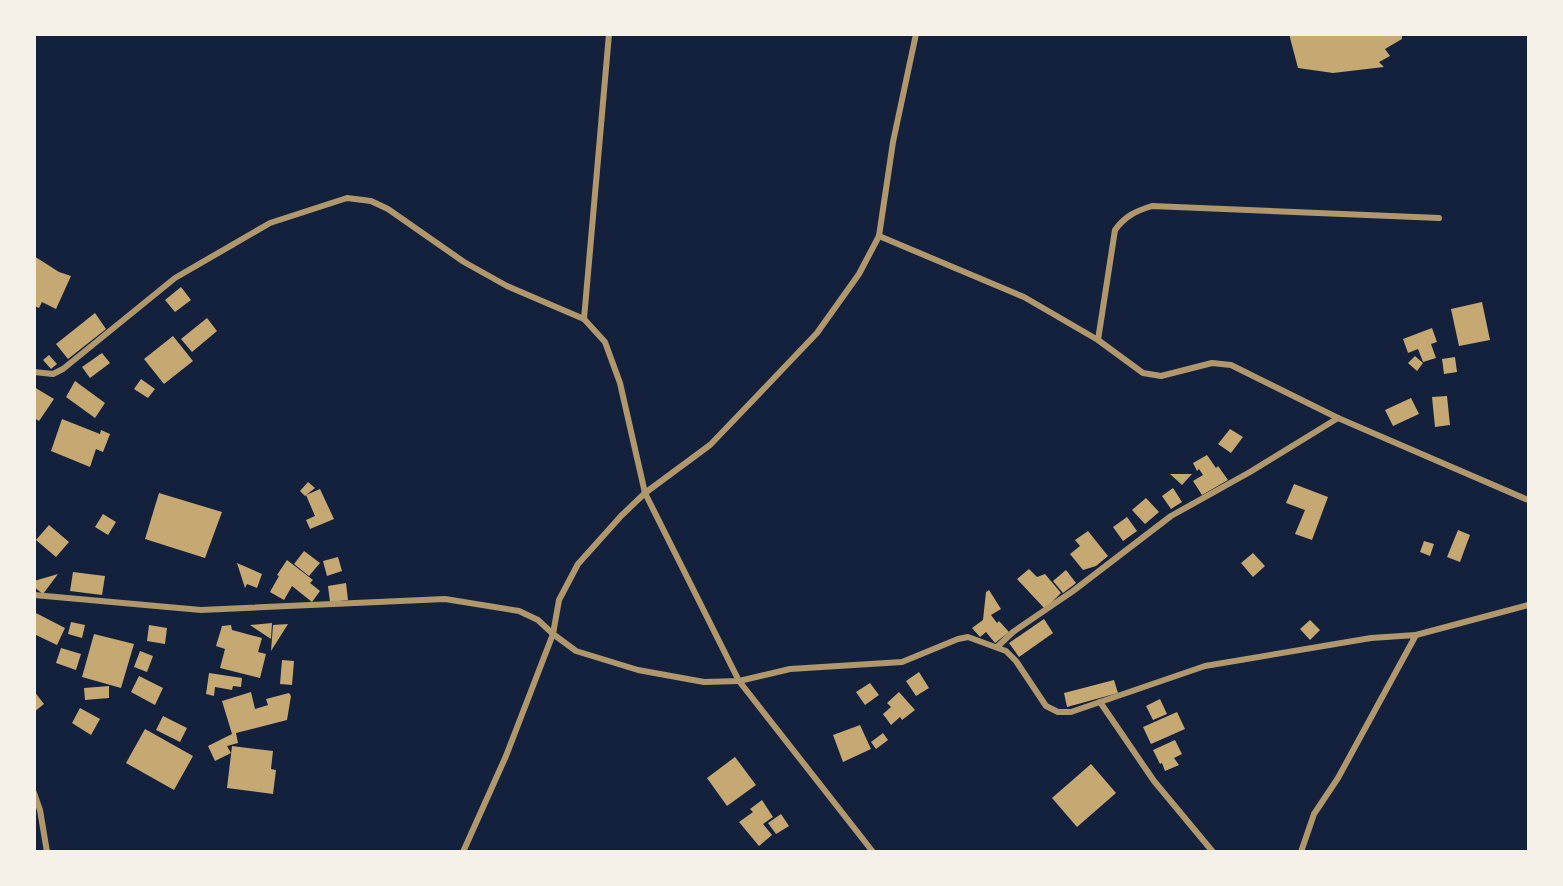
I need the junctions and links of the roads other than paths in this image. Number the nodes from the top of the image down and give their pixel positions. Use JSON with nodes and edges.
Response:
{"nodes":[{"id":1,"x":609,"y":34,"type":"edge"},
{"id":2,"x":916,"y":34,"type":"edge"},
{"id":3,"x":1439,"y":218,"type":"dead end"},
{"id":4,"x":879,"y":236,"type":"junction"},
{"id":5,"x":584,"y":319,"type":"junction"},
{"id":6,"x":1098,"y":340,"type":"junction"},
{"id":7,"x":34,"y":372,"type":"edge"},
{"id":8,"x":1338,"y":418,"type":"junction"},
{"id":9,"x":645,"y":493,"type":"junction"},
{"id":10,"x":1528,"y":500,"type":"edge"},
{"id":11,"x":34,"y":595,"type":"edge"},
{"id":12,"x":1528,"y":605,"type":"edge"},
{"id":13,"x":553,"y":634,"type":"junction"},
{"id":14,"x":1416,"y":635,"type":"junction"},
{"id":15,"x":997,"y":647,"type":"junction"},
{"id":16,"x":739,"y":681,"type":"junction"},
{"id":17,"x":1100,"y":702,"type":"junction"},
{"id":18,"x":34,"y":793,"type":"edge"},
{"id":19,"x":462,"y":851,"type":"edge"},
{"id":20,"x":47,"y":852,"type":"edge"},
{"id":21,"x":873,"y":852,"type":"edge"},
{"id":22,"x":1213,"y":852,"type":"edge"},
{"id":23,"x":1301,"y":852,"type":"edge"}],
"edges":[{"from":1,"to":5,"type":"street"},
{"from":2,"to":4,"type":"street"},
{"from":3,"to":6,"type":"street"},
{"from":4,"to":6,"type":"street"},
{"from":4,"to":9,"type":"street"},
{"from":5,"to":7,"type":"street"},
{"from":5,"to":9,"type":"street"},
{"from":6,"to":8,"type":"street"},
{"from":8,"to":10,"type":"street"},
{"from":8,"to":15,"type":"street"},
{"from":9,"to":13,"type":"street"},
{"from":9,"to":16,"type":"street"},
{"from":11,"to":13,"type":"street"},
{"from":12,"to":14,"type":"street"},
{"from":13,"to":16,"type":"street"},
{"from":13,"to":19,"type":"street"},
{"from":14,"to":17,"type":"street"},
{"from":14,"to":23,"type":"street"},
{"from":15,"to":16,"type":"street"},
{"from":15,"to":17,"type":"street"},
{"from":16,"to":21,"type":"street"},
{"from":17,"to":22,"type":"street"},
{"from":18,"to":20,"type":"street"}]}
